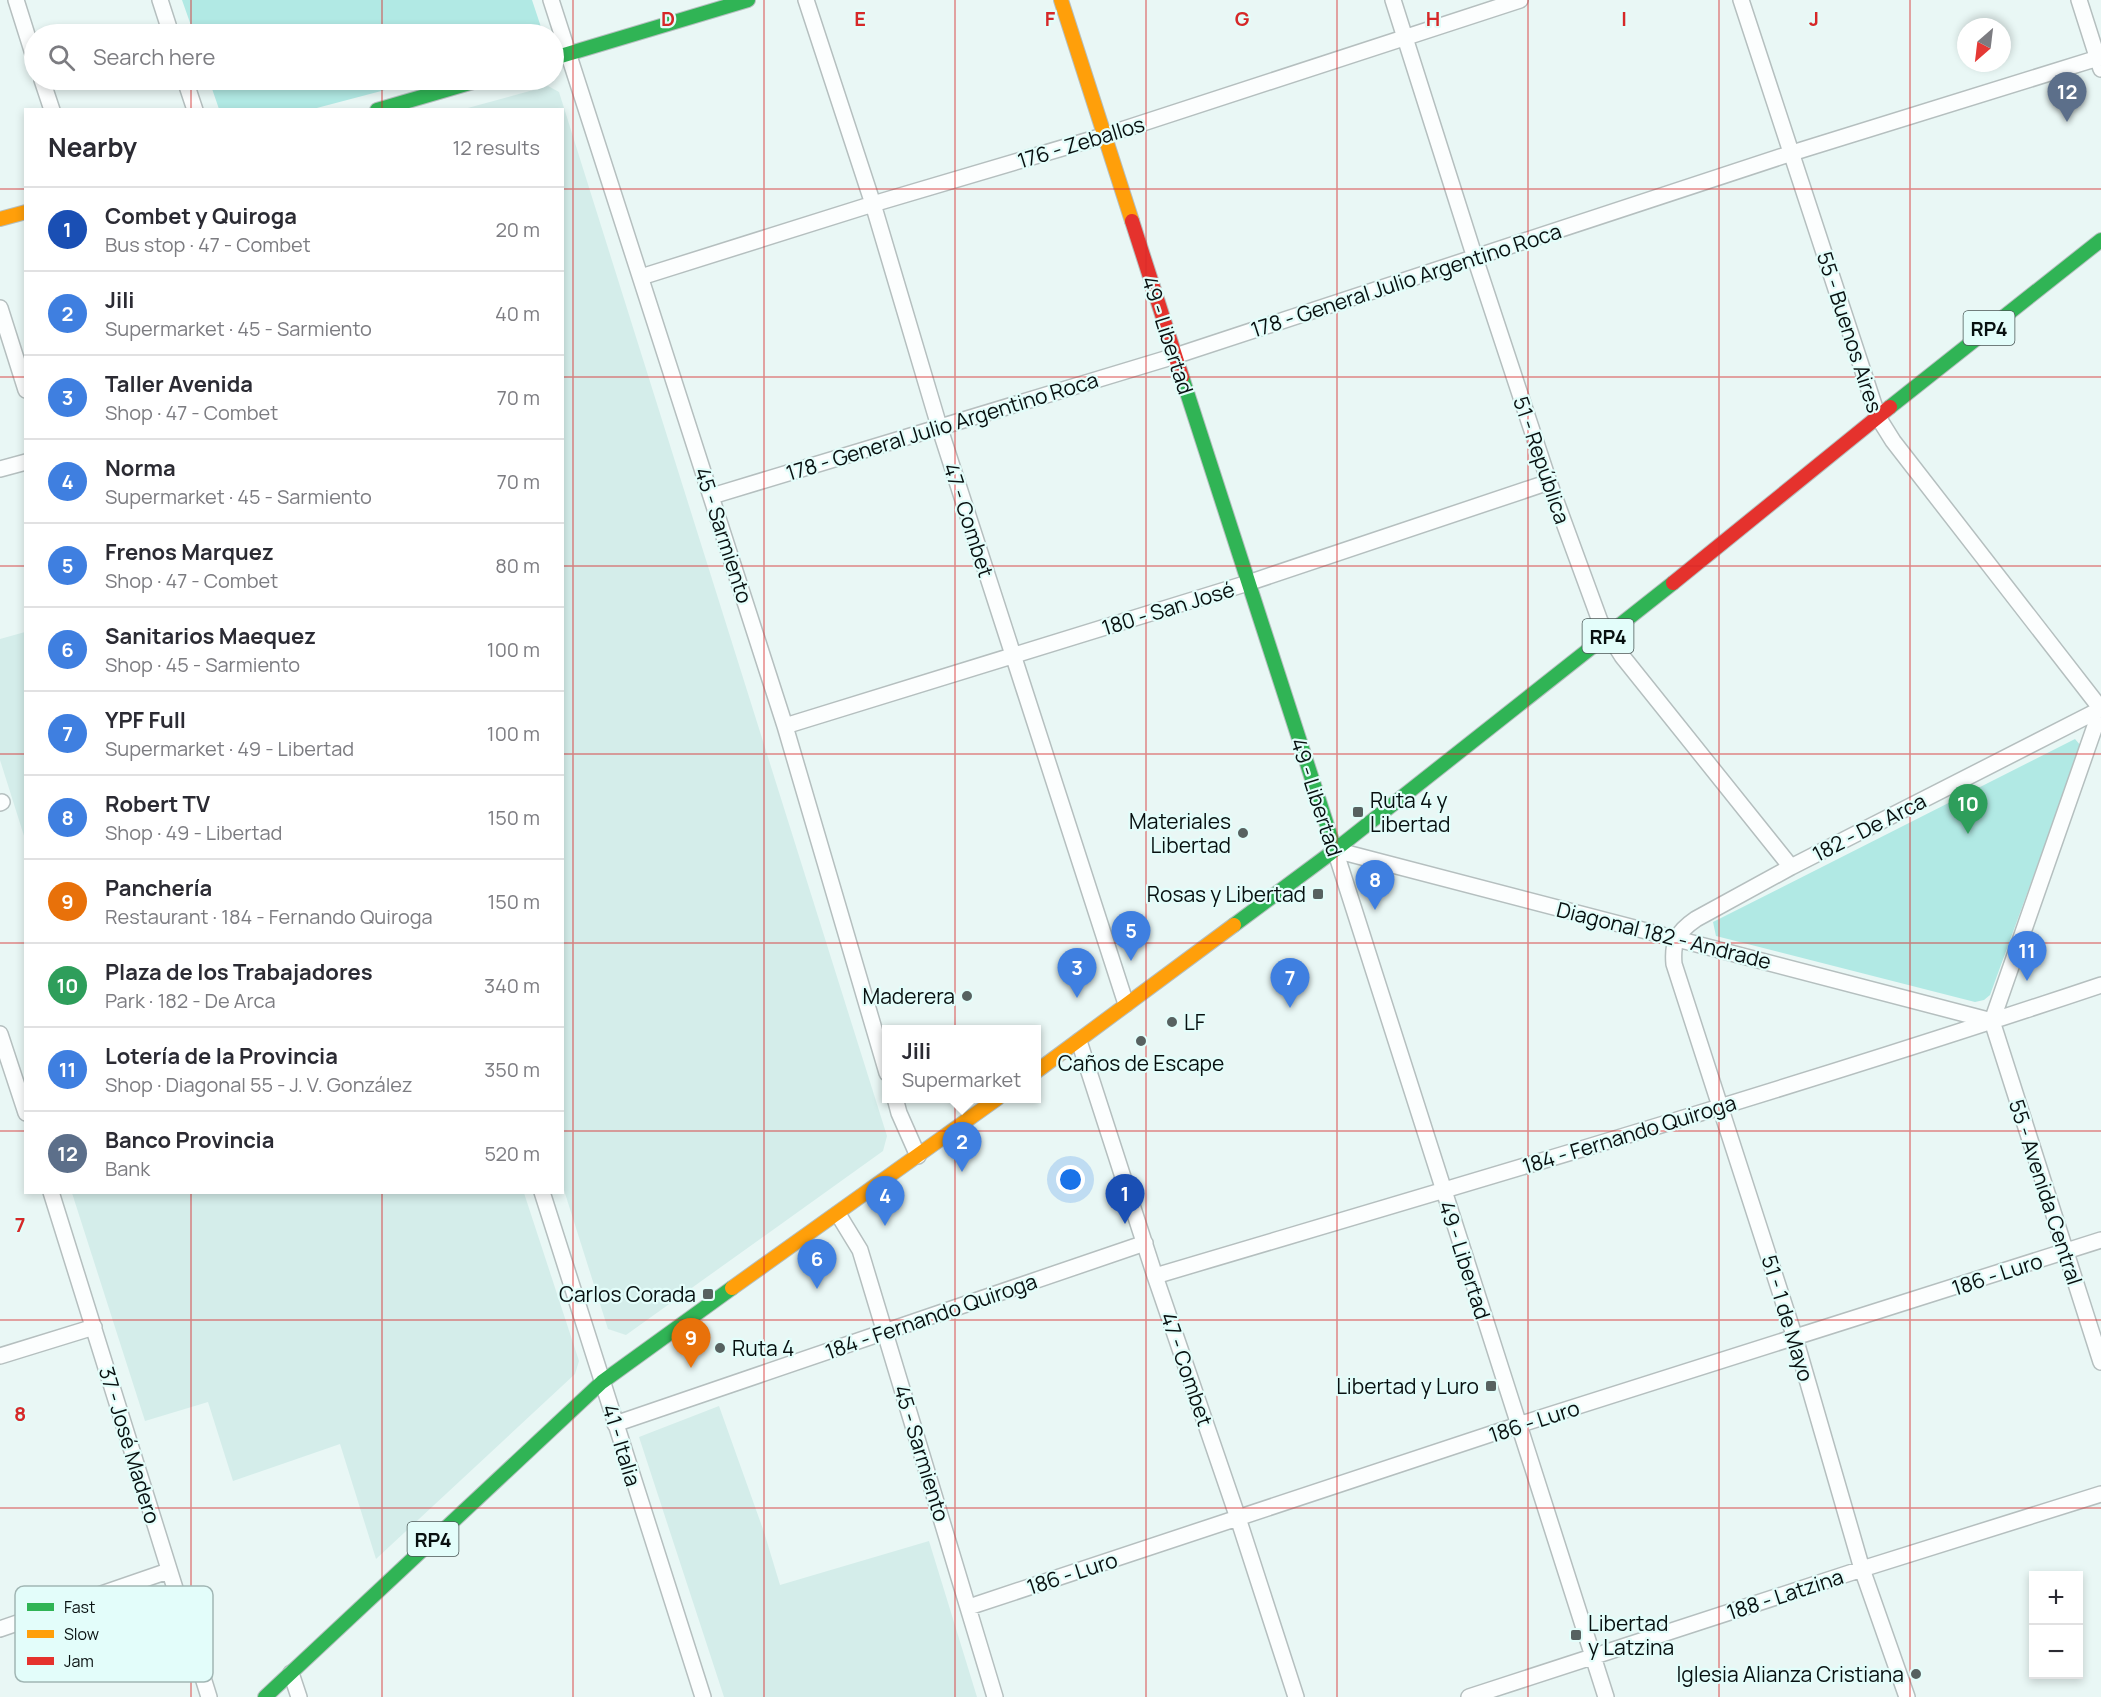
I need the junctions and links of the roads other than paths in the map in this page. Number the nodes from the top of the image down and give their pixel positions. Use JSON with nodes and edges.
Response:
{"nodes":[{"id":1,"x":16,"y":0,"type":"edge"},
{"id":2,"x":160,"y":0,"type":"edge"},
{"id":3,"x":551,"y":0,"type":"edge"},
{"id":4,"x":748,"y":0,"type":"edge"},
{"id":5,"x":806,"y":0,"type":"edge"},
{"id":6,"x":1061,"y":0,"type":"edge"},
{"id":7,"x":1393,"y":0,"type":"edge"},
{"id":8,"x":1520,"y":0,"type":"edge"},
{"id":9,"x":1741,"y":0,"type":"edge"},
{"id":10,"x":2079,"y":0,"type":"edge"},
{"id":11,"x":168,"y":24,"type":"edge"},
{"id":12,"x":555,"y":24,"type":"edge"},
{"id":13,"x":24,"y":25,"type":"edge"},
{"id":14,"x":1404,"y":39,"type":"junction"},
{"id":15,"x":564,"y":55,"type":"edge"},
{"id":16,"x":564,"y":64,"type":"edge"},
{"id":17,"x":2099,"y":64,"type":"edge"},
{"id":18,"x":45,"y":90,"type":"edge"},
{"id":19,"x":189,"y":90,"type":"edge"},
{"id":20,"x":446,"y":90,"type":"edge"},
{"id":21,"x":51,"y":108,"type":"edge"},
{"id":22,"x":194,"y":108,"type":"edge"},
{"id":23,"x":384,"y":108,"type":"edge"},
{"id":24,"x":1103,"y":136,"type":"junction"},
{"id":25,"x":1792,"y":153,"type":"junction"},
{"id":26,"x":873,"y":204,"type":"junction"},
{"id":27,"x":24,"y":213,"type":"edge"},
{"id":28,"x":0,"y":219,"type":"edge"},
{"id":29,"x":2101,"y":240,"type":"edge"},
{"id":30,"x":1475,"y":258,"type":"junction"},
{"id":31,"x":641,"y":277,"type":"junction"},
{"id":32,"x":0,"y":308,"type":"edge"},
{"id":33,"x":1175,"y":356,"type":"junction"},
{"id":34,"x":24,"y":384,"type":"edge"},
{"id":35,"x":1878,"y":417,"type":"junction"},
{"id":36,"x":939,"y":426,"type":"junction"},
{"id":37,"x":24,"y":463,"type":"edge"},
{"id":38,"x":0,"y":469,"type":"edge"},
{"id":39,"x":1549,"y":482,"type":"junction"},
{"id":40,"x":712,"y":496,"type":"junction"},
{"id":41,"x":1248,"y":583,"type":"junction"},
{"id":42,"x":1608,"y":636,"type":"junction"},
{"id":43,"x":1013,"y":656,"type":"junction"},
{"id":44,"x":2101,"y":709,"type":"edge"},
{"id":45,"x":785,"y":726,"type":"junction"},
{"id":46,"x":1335,"y":850,"type":"junction"},
{"id":47,"x":1791,"y":867,"type":"junction"},
{"id":48,"x":1676,"y":938,"type":"junction"},
{"id":49,"x":2101,"y":985,"type":"edge"},
{"id":50,"x":1126,"y":1004,"type":"junction"},
{"id":51,"x":1992,"y":1021,"type":"junction"},
{"id":52,"x":0,"y":1034,"type":"edge"},
{"id":53,"x":1079,"y":1041,"type":"junction"},
{"id":54,"x":882,"y":1056,"type":"edge"},
{"id":55,"x":1041,"y":1068,"type":"edge"},
{"id":56,"x":7,"y":1080,"type":"edge"},
{"id":57,"x":896,"y":1103,"type":"edge"},
{"id":58,"x":991,"y":1103,"type":"edge"},
{"id":59,"x":1720,"y":1107,"type":"junction"},
{"id":60,"x":24,"y":1110,"type":"edge"},
{"id":61,"x":918,"y":1156,"type":"junction"},
{"id":62,"x":1442,"y":1190,"type":"junction"},
{"id":63,"x":52,"y":1194,"type":"edge"},
{"id":64,"x":543,"y":1194,"type":"edge"},
{"id":65,"x":838,"y":1214,"type":"junction"},
{"id":66,"x":2101,"y":1240,"type":"edge"},
{"id":67,"x":1145,"y":1243,"type":"junction"},
{"id":68,"x":2065,"y":1252,"type":"junction"},
{"id":69,"x":1155,"y":1276,"type":"junction"},
{"id":70,"x":94,"y":1328,"type":"junction"},
{"id":71,"x":885,"y":1331,"type":"junction"},
{"id":72,"x":1795,"y":1338,"type":"junction"},
{"id":73,"x":0,"y":1356,"type":"edge"},
{"id":74,"x":2101,"y":1362,"type":"edge"},
{"id":75,"x":602,"y":1382,"type":"junction"},
{"id":76,"x":615,"y":1424,"type":"junction"},
{"id":77,"x":1518,"y":1425,"type":"junction"},
{"id":78,"x":2101,"y":1494,"type":"edge"},
{"id":79,"x":1238,"y":1518,"type":"junction"},
{"id":80,"x":1862,"y":1569,"type":"junction"},
{"id":81,"x":168,"y":1571,"type":"junction"},
{"id":82,"x":125,"y":1586,"type":"edge"},
{"id":83,"x":173,"y":1586,"type":"edge"},
{"id":84,"x":969,"y":1607,"type":"junction"},
{"id":85,"x":15,"y":1624,"type":"edge"},
{"id":86,"x":0,"y":1629,"type":"edge"},
{"id":87,"x":1593,"y":1656,"type":"junction"},
{"id":88,"x":291,"y":1673,"type":"junction"},
{"id":89,"x":204,"y":1682,"type":"edge"},
{"id":90,"x":209,"y":1697,"type":"edge"},
{"id":91,"x":265,"y":1697,"type":"edge"},
{"id":92,"x":299,"y":1697,"type":"edge"},
{"id":93,"x":703,"y":1697,"type":"edge"},
{"id":94,"x":995,"y":1697,"type":"edge"},
{"id":95,"x":1296,"y":1697,"type":"edge"},
{"id":96,"x":1469,"y":1697,"type":"edge"},
{"id":97,"x":1606,"y":1697,"type":"edge"},
{"id":98,"x":1907,"y":1697,"type":"edge"}],
"edges":[{"from":1,"to":13,"type":"street"},
{"from":2,"to":11,"type":"street"},
{"from":3,"to":12,"type":"street","name":"45 - Sarmiento"},
{"from":4,"to":15,"type":"main road"},
{"from":5,"to":26,"type":"street","name":"47 - Combet"},
{"from":6,"to":24,"type":"main road","name":"49 - Libertad"},
{"from":7,"to":14,"type":"street","name":"51 - República"},
{"from":8,"to":14,"type":"street","name":"176 - Zeballos"},
{"from":9,"to":25,"type":"street","name":"55 - Buenos Aires"},
{"from":10,"to":17,"type":"street"},
{"from":14,"to":24,"type":"street","name":"176 - Zeballos"},
{"from":14,"to":30,"type":"street","name":"51 - República"},
{"from":16,"to":31,"type":"street","name":"45 - Sarmiento"},
{"from":17,"to":25,"type":"street","name":"178 - General Julio Argentino Roca"},
{"from":18,"to":21,"type":"street"},
{"from":19,"to":22,"type":"street"},
{"from":20,"to":23,"type":"main road"},
{"from":24,"to":26,"type":"street","name":"176 - Zeballos"},
{"from":24,"to":33,"type":"main road","name":"49 - Libertad"},
{"from":25,"to":30,"type":"street","name":"178 - General Julio Argentino Roca"},
{"from":25,"to":35,"type":"street","name":"55 - Buenos Aires"},
{"from":26,"to":31,"type":"street","name":"176 - Zeballos"},
{"from":26,"to":36,"type":"street","name":"47 - Combet"},
{"from":27,"to":28,"type":"main road"},
{"from":29,"to":35,"type":"main road","number":"RP4"},
{"from":30,"to":33,"type":"street","name":"178 - General Julio Argentino Roca"},
{"from":30,"to":39,"type":"street","name":"51 - República"},
{"from":31,"to":40,"type":"street","name":"45 - Sarmiento"},
{"from":32,"to":34,"type":"street"},
{"from":33,"to":36,"type":"street","name":"178 - General Julio Argentino Roca"},
{"from":33,"to":41,"type":"main road","name":"49 - Libertad"},
{"from":35,"to":42,"type":"main road","number":"RP4"},
{"from":35,"to":44,"type":"street","name":"55 - Buenos Aires"},
{"from":36,"to":40,"type":"street","name":"178 - General Julio Argentino Roca"},
{"from":36,"to":43,"type":"street","name":"47 - Combet"},
{"from":37,"to":38,"type":"street"},
{"from":39,"to":41,"type":"street","name":"180 - San José"},
{"from":39,"to":42,"type":"street","name":"51 - República"},
{"from":40,"to":45,"type":"street","name":"45 - Sarmiento"},
{"from":41,"to":43,"type":"street","name":"180 - San José"},
{"from":41,"to":46,"type":"main road","name":"49 - Libertad"},
{"from":42,"to":46,"type":"main road","number":"RP4"},
{"from":42,"to":47,"type":"street","name":"51 - República"},
{"from":43,"to":45,"type":"street","name":"180 - San José"},
{"from":43,"to":50,"type":"street","name":"47 - Combet"},
{"from":44,"to":47,"type":"street","name":"182 - De Arca"},
{"from":44,"to":51,"type":"street"},
{"from":45,"to":54,"type":"street","name":"45 - Sarmiento"},
{"from":46,"to":48,"type":"street","name":"Diagonal 182 - Andrade"},
{"from":46,"to":50,"type":"main road","number":"RP4"},
{"from":46,"to":62,"type":"street","name":"49 - Libertad"},
{"from":47,"to":48,"type":"street","name":"182 - De Arca"},
{"from":48,"to":51,"type":"street","name":"Diagonal 182 - Andrade"},
{"from":48,"to":59,"type":"street","name":"51 - 1 de Mayo"},
{"from":49,"to":51,"type":"street","name":"184 - Fernando Quiroga"},
{"from":50,"to":53,"type":"main road","number":"RP4"},
{"from":51,"to":59,"type":"street","name":"184 - Fernando Quiroga"},
{"from":51,"to":68,"type":"street","name":"55 - Avenida Central"},
{"from":52,"to":56,"type":"street"},
{"from":53,"to":55,"type":"main road","number":"RP4"},
{"from":53,"to":67,"type":"street","name":"47 - Combet"},
{"from":56,"to":60,"type":"street"},
{"from":57,"to":61,"type":"street"},
{"from":58,"to":61,"type":"main road","number":"RP4"},
{"from":59,"to":62,"type":"street","name":"184 - Fernando Quiroga"},
{"from":59,"to":72,"type":"street","name":"51 - 1 de Mayo"},
{"from":61,"to":65,"type":"main road","number":"RP4"},
{"from":62,"to":69,"type":"street","name":"184 - Fernando Quiroga"},
{"from":62,"to":77,"type":"street","name":"49 - Libertad"},
{"from":63,"to":70,"type":"street","name":"37 - José Madero"},
{"from":64,"to":75,"type":"street","name":"41 - Italia"},
{"from":65,"to":71,"type":"street","name":"45 - Sarmiento"},
{"from":65,"to":75,"type":"main road","number":"RP4"},
{"from":66,"to":68,"type":"street","name":"186 - Luro"},
{"from":67,"to":69,"type":"street","name":"47 - Combet"},
{"from":67,"to":71,"type":"street","name":"184 - Fernando Quiroga"},
{"from":68,"to":72,"type":"street","name":"186 - Luro"},
{"from":68,"to":74,"type":"street","name":"55 - Avenida Central"},
{"from":69,"to":79,"type":"street","name":"47 - Combet"},
{"from":70,"to":73,"type":"street"},
{"from":70,"to":81,"type":"street","name":"37 - José Madero"},
{"from":71,"to":76,"type":"street","name":"184 - Fernando Quiroga"},
{"from":71,"to":84,"type":"street","name":"45 - Sarmiento"},
{"from":72,"to":77,"type":"street","name":"186 - Luro"},
{"from":72,"to":80,"type":"street","name":"51 - 1 de Mayo"},
{"from":75,"to":76,"type":"street","name":"41 - Italia"},
{"from":75,"to":88,"type":"main road","number":"RP4"},
{"from":76,"to":93,"type":"street","name":"41 - Italia"},
{"from":77,"to":79,"type":"street","name":"186 - Luro"},
{"from":77,"to":87,"type":"street","name":"49 - Libertad"},
{"from":78,"to":80,"type":"street","name":"188 - Latzina"},
{"from":79,"to":84,"type":"street","name":"186 - Luro"},
{"from":79,"to":95,"type":"street","name":"47 - Combet"},
{"from":80,"to":87,"type":"street","name":"188 - Latzina"},
{"from":80,"to":98,"type":"street","name":"51 - 1 de Mayo"},
{"from":81,"to":82,"type":"street"},
{"from":81,"to":83,"type":"street","name":"37 - José Madero"},
{"from":84,"to":94,"type":"street","name":"45 - Sarmiento"},
{"from":85,"to":86,"type":"street"},
{"from":87,"to":96,"type":"street","name":"188 - Latzina"},
{"from":87,"to":97,"type":"street","name":"49 - Libertad"},
{"from":88,"to":91,"type":"main road","number":"RP4"},
{"from":88,"to":92,"type":"street"},
{"from":89,"to":90,"type":"street","name":"37 - José Madero"}]}
